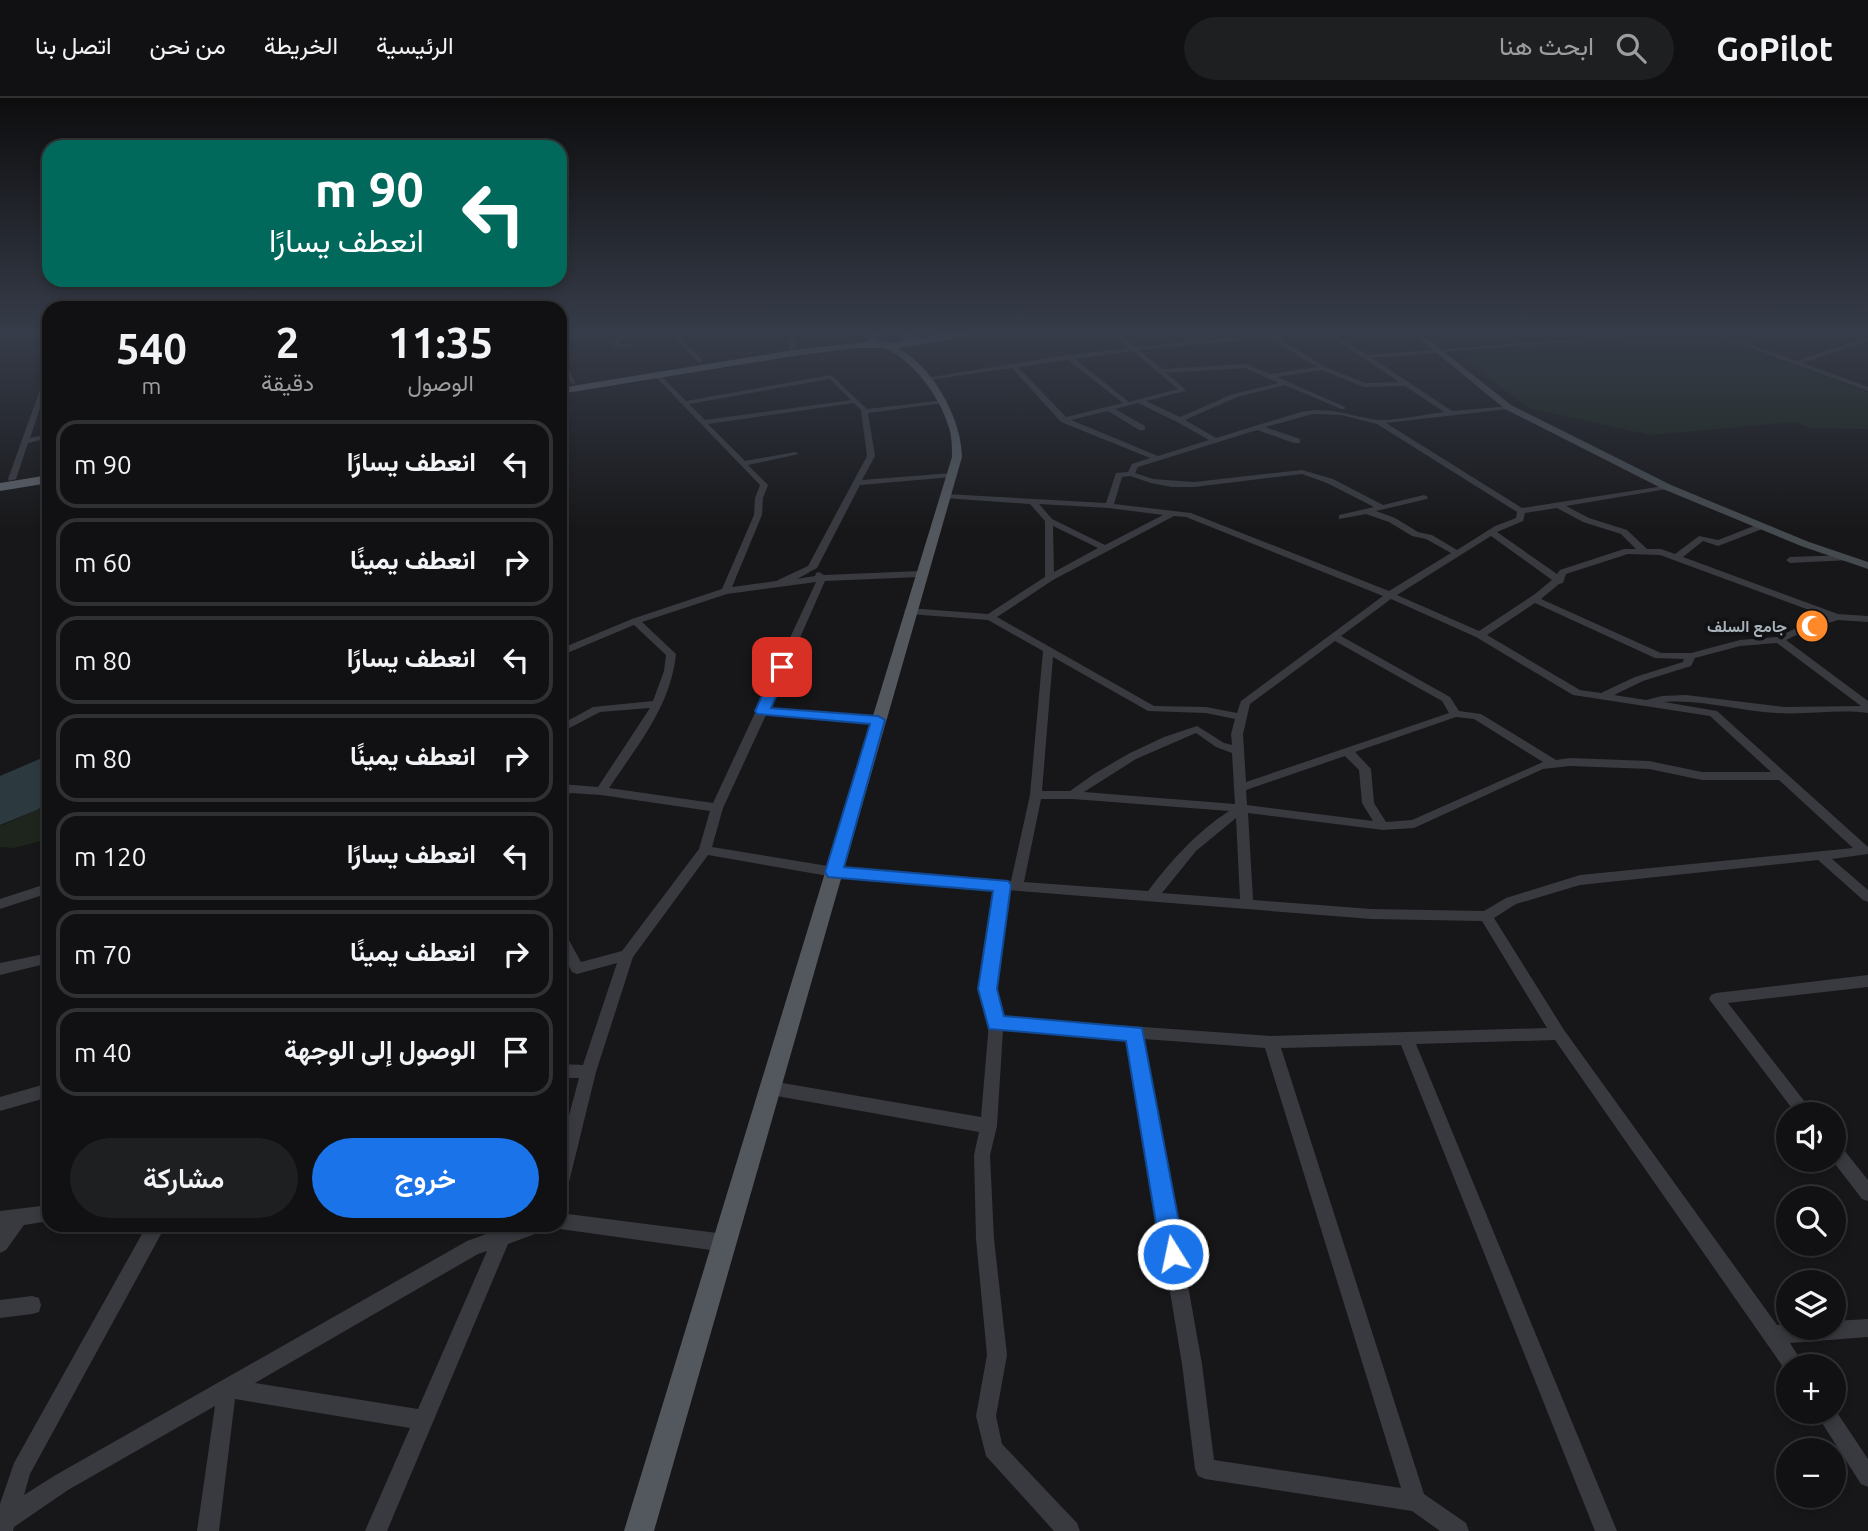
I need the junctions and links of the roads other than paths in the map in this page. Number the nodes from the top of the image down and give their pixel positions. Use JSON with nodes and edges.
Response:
{"nodes":[{"id":1,"x":40,"y":399,"type":"edge"},
{"id":2,"x":682,"y":399,"type":"edge"},
{"id":3,"x":709,"y":399,"type":"edge"},
{"id":4,"x":854,"y":399,"type":"edge"},
{"id":5,"x":1044,"y":399,"type":"edge"},
{"id":6,"x":1121,"y":399,"type":"edge"},
{"id":7,"x":1148,"y":399,"type":"edge"},
{"id":8,"x":1226,"y":399,"type":"edge"},
{"id":9,"x":1322,"y":399,"type":"edge"},
{"id":10,"x":1428,"y":399,"type":"edge"},
{"id":11,"x":1498,"y":399,"type":"edge"},
{"id":12,"x":1507,"y":399,"type":"edge"},
{"id":13,"x":856,"y":401,"type":"junction"},
{"id":14,"x":943,"y":401,"type":"joint"},
{"id":15,"x":1139,"y":401,"type":"junction"},
{"id":16,"x":686,"y":403,"type":"junction"},
{"id":17,"x":1128,"y":404,"type":"junction"},
{"id":18,"x":1507,"y":407,"type":"junction"},
{"id":19,"x":1109,"y":409,"type":"junction"},
{"id":20,"x":864,"y":411,"type":"junction"},
{"id":21,"x":1450,"y":414,"type":"junction"},
{"id":22,"x":1064,"y":420,"type":"junction"},
{"id":23,"x":1180,"y":420,"type":"junction"},
{"id":24,"x":1393,"y":420,"type":"junction"},
{"id":25,"x":705,"y":422,"type":"junction"},
{"id":26,"x":1379,"y":422,"type":"junction"},
{"id":27,"x":1257,"y":427,"type":"junction"},
{"id":28,"x":1142,"y":428,"type":"dead end"},
{"id":29,"x":42,"y":438,"type":"edge"},
{"id":30,"x":1215,"y":440,"type":"junction"},
{"id":31,"x":26,"y":441,"type":"junction"},
{"id":32,"x":1297,"y":441,"type":"dead end"},
{"id":33,"x":794,"y":454,"type":"dead end"},
{"id":34,"x":1157,"y":458,"type":"junction"},
{"id":35,"x":744,"y":463,"type":"junction"},
{"id":36,"x":42,"y":474,"type":"edge"},
{"id":37,"x":1131,"y":474,"type":"junction"},
{"id":38,"x":952,"y":475,"type":"junction"},
{"id":39,"x":6,"y":480,"type":"edge"},
{"id":40,"x":42,"y":480,"type":"edge"},
{"id":41,"x":856,"y":483,"type":"junction"},
{"id":42,"x":0,"y":487,"type":"edge"},
{"id":43,"x":1667,"y":487,"type":"junction"},
{"id":44,"x":945,"y":496,"type":"junction"},
{"id":45,"x":1424,"y":497,"type":"dead end"},
{"id":46,"x":1033,"y":502,"type":"junction"},
{"id":47,"x":1558,"y":505,"type":"junction"},
{"id":48,"x":1109,"y":506,"type":"junction"},
{"id":49,"x":1381,"y":507,"type":"junction"},
{"id":50,"x":1367,"y":511,"type":"junction"},
{"id":51,"x":1521,"y":511,"type":"junction"},
{"id":52,"x":1175,"y":512,"type":"junction"},
{"id":53,"x":1342,"y":517,"type":"dead end"},
{"id":54,"x":1049,"y":521,"type":"junction"},
{"id":55,"x":1762,"y":526,"type":"junction"},
{"id":56,"x":1493,"y":533,"type":"junction"},
{"id":57,"x":1105,"y":548,"type":"junction"},
{"id":58,"x":1645,"y":552,"type":"junction"},
{"id":59,"x":1458,"y":554,"type":"junction"},
{"id":60,"x":1677,"y":557,"type":"junction"},
{"id":61,"x":1847,"y":558,"type":"junction"},
{"id":62,"x":1868,"y":559,"type":"edge"},
{"id":63,"x":1790,"y":560,"type":"dead end"},
{"id":64,"x":1868,"y":566,"type":"edge"},
{"id":65,"x":812,"y":568,"type":"junction"},
{"id":66,"x":920,"y":574,"type":"junction"},
{"id":67,"x":822,"y":578,"type":"junction"},
{"id":68,"x":1050,"y":578,"type":"junction"},
{"id":69,"x":1560,"y":581,"type":"junction"},
{"id":70,"x":780,"y":583,"type":"junction"},
{"id":71,"x":726,"y":591,"type":"junction"},
{"id":72,"x":1390,"y":595,"type":"junction"},
{"id":73,"x":1533,"y":599,"type":"junction"},
{"id":74,"x":909,"y":611,"type":"junction"},
{"id":75,"x":990,"y":617,"type":"junction"},
{"id":76,"x":1837,"y":617,"type":"junction"},
{"id":77,"x":1866,"y":620,"type":"edge"},
{"id":78,"x":635,"y":621,"type":"junction"},
{"id":79,"x":1480,"y":635,"type":"junction"},
{"id":80,"x":1334,"y":636,"type":"junction"},
{"id":81,"x":1779,"y":640,"type":"junction"},
{"id":82,"x":567,"y":650,"type":"edge"},
{"id":83,"x":1048,"y":650,"type":"junction"},
{"id":84,"x":1691,"y":656,"type":"junction"},
{"id":85,"x":1604,"y":697,"type":"junction"},
{"id":86,"x":1645,"y":703,"type":"junction"},
{"id":87,"x":657,"y":704,"type":"junction"},
{"id":88,"x":1868,"y":708,"type":"edge"},
{"id":89,"x":762,"y":711,"type":"junction"},
{"id":90,"x":1455,"y":713,"type":"junction"},
{"id":91,"x":1241,"y":717,"type":"junction"},
{"id":92,"x":878,"y":720,"type":"junction"},
{"id":93,"x":567,"y":726,"type":"edge"},
{"id":94,"x":1238,"y":751,"type":"junction"},
{"id":95,"x":1347,"y":751,"type":"junction"},
{"id":96,"x":1554,"y":764,"type":"junction"},
{"id":97,"x":1782,"y":776,"type":"junction"},
{"id":98,"x":567,"y":788,"type":"edge"},
{"id":99,"x":1240,"y":788,"type":"junction"},
{"id":100,"x":601,"y":791,"type":"junction"},
{"id":101,"x":1036,"y":795,"type":"junction"},
{"id":102,"x":1073,"y":795,"type":"junction"},
{"id":103,"x":717,"y":808,"type":"junction"},
{"id":104,"x":1241,"y":808,"type":"junction"},
{"id":105,"x":1382,"y":826,"type":"junction"},
{"id":106,"x":705,"y":850,"type":"junction"},
{"id":107,"x":1866,"y":851,"type":"edge"},
{"id":108,"x":1821,"y":856,"type":"junction"},
{"id":109,"x":834,"y":872,"type":"junction"},
{"id":110,"x":1010,"y":886,"type":"junction"},
{"id":111,"x":42,"y":890,"type":"edge"},
{"id":112,"x":1151,"y":897,"type":"junction"},
{"id":113,"x":1868,"y":897,"type":"edge"},
{"id":114,"x":0,"y":904,"type":"edge"},
{"id":115,"x":1247,"y":904,"type":"junction"},
{"id":116,"x":1486,"y":916,"type":"junction"},
{"id":117,"x":567,"y":950,"type":"edge"},
{"id":118,"x":627,"y":955,"type":"junction"},
{"id":119,"x":42,"y":960,"type":"edge"},
{"id":120,"x":0,"y":969,"type":"edge"},
{"id":121,"x":1868,"y":981,"type":"edge"},
{"id":122,"x":996,"y":1023,"type":"junction"},
{"id":123,"x":1135,"y":1034,"type":"junction"},
{"id":124,"x":1559,"y":1034,"type":"junction"},
{"id":125,"x":1406,"y":1038,"type":"junction"},
{"id":126,"x":1271,"y":1042,"type":"junction"},
{"id":127,"x":567,"y":1072,"type":"edge"},
{"id":128,"x":587,"y":1072,"type":"junction"},
{"id":129,"x":771,"y":1088,"type":"junction"},
{"id":130,"x":42,"y":1092,"type":"edge"},
{"id":131,"x":1797,"y":1102,"type":"edge"},
{"id":132,"x":0,"y":1104,"type":"edge"},
{"id":133,"x":989,"y":1126,"type":"junction"},
{"id":134,"x":567,"y":1153,"type":"edge"},
{"id":135,"x":1846,"y":1166,"type":"edge"},
{"id":136,"x":1868,"y":1194,"type":"edge"},
{"id":137,"x":42,"y":1214,"type":"edge"},
{"id":138,"x":19,"y":1217,"type":"junction"},
{"id":139,"x":0,"y":1219,"type":"edge"},
{"id":140,"x":567,"y":1222,"type":"edge"},
{"id":141,"x":153,"y":1232,"type":"edge"},
{"id":142,"x":496,"y":1232,"type":"edge"},
{"id":143,"x":498,"y":1232,"type":"edge"},
{"id":144,"x":725,"y":1243,"type":"junction"},
{"id":145,"x":0,"y":1244,"type":"edge"},
{"id":146,"x":32,"y":1305,"type":"dead end"},
{"id":147,"x":0,"y":1309,"type":"edge"},
{"id":148,"x":1868,"y":1328,"type":"edge"},
{"id":149,"x":1773,"y":1335,"type":"junction"},
{"id":150,"x":1786,"y":1354,"type":"edge"},
{"id":151,"x":227,"y":1388,"type":"junction"},
{"id":152,"x":425,"y":1420,"type":"junction"},
{"id":153,"x":1833,"y":1424,"type":"edge"},
{"id":154,"x":1868,"y":1477,"type":"edge"},
{"id":155,"x":1416,"y":1501,"type":"junction"},
{"id":156,"x":3,"y":1526,"type":"edge"},
{"id":157,"x":208,"y":1531,"type":"edge"},
{"id":158,"x":376,"y":1531,"type":"edge"},
{"id":159,"x":639,"y":1531,"type":"edge"},
{"id":160,"x":1069,"y":1531,"type":"edge"},
{"id":161,"x":1458,"y":1531,"type":"edge"},
{"id":162,"x":1606,"y":1531,"type":"edge"}],
"edges":[{"from":1,"to":31,"type":"street"},
{"from":2,"to":16,"type":"street"},
{"from":3,"to":16,"type":"street"},
{"from":4,"to":13,"type":"street"},
{"from":5,"to":22,"type":"street"},
{"from":6,"to":17,"type":"street"},
{"from":7,"to":15,"type":"street"},
{"from":8,"to":23,"type":"street"},
{"from":9,"to":24,"type":"street"},
{"from":10,"to":21,"type":"street"},
{"from":11,"to":18,"type":"main road"},
{"from":12,"to":62,"type":"main road"},
{"from":13,"to":20,"type":"street"},
{"from":13,"to":25,"type":"street"},
{"from":14,"to":20,"type":"street"},
{"from":14,"to":38,"type":"main road"},
{"from":15,"to":17,"type":"street"},
{"from":15,"to":23,"type":"street"},
{"from":16,"to":25,"type":"street"},
{"from":17,"to":19,"type":"street"},
{"from":18,"to":21,"type":"street"},
{"from":18,"to":43,"type":"main road"},
{"from":19,"to":22,"type":"street"},
{"from":19,"to":28,"type":"street"},
{"from":20,"to":41,"type":"street"},
{"from":21,"to":24,"type":"street"},
{"from":22,"to":34,"type":"street"},
{"from":23,"to":30,"type":"street"},
{"from":24,"to":26,"type":"street"},
{"from":25,"to":35,"type":"street"},
{"from":26,"to":27,"type":"street"},
{"from":26,"to":51,"type":"street"},
{"from":27,"to":30,"type":"street"},
{"from":27,"to":32,"type":"street"},
{"from":29,"to":31,"type":"street"},
{"from":30,"to":34,"type":"street"},
{"from":31,"to":39,"type":"street"},
{"from":33,"to":35,"type":"street"},
{"from":34,"to":37,"type":"street"},
{"from":35,"to":71,"type":"street"},
{"from":36,"to":39,"type":"highway"},
{"from":37,"to":48,"type":"street"},
{"from":37,"to":49,"type":"street"},
{"from":38,"to":41,"type":"street"},
{"from":38,"to":44,"type":"main road"},
{"from":40,"to":42,"type":"highway"},
{"from":41,"to":65,"type":"street"},
{"from":43,"to":47,"type":"street"},
{"from":43,"to":55,"type":"main road"},
{"from":44,"to":46,"type":"street"},
{"from":44,"to":66,"type":"main road"},
{"from":45,"to":49,"type":"street"},
{"from":46,"to":48,"type":"street"},
{"from":46,"to":54,"type":"street"},
{"from":47,"to":51,"type":"street"},
{"from":47,"to":58,"type":"street"},
{"from":48,"to":52,"type":"street"},
{"from":49,"to":50,"type":"street"},
{"from":50,"to":53,"type":"street"},
{"from":50,"to":59,"type":"street"},
{"from":51,"to":56,"type":"street"},
{"from":52,"to":57,"type":"street"},
{"from":52,"to":72,"type":"street"},
{"from":54,"to":57,"type":"street"},
{"from":54,"to":68,"type":"street"},
{"from":55,"to":60,"type":"street"},
{"from":55,"to":61,"type":"main road"},
{"from":56,"to":59,"type":"street"},
{"from":56,"to":69,"type":"street"},
{"from":57,"to":68,"type":"street"},
{"from":58,"to":60,"type":"street"},
{"from":58,"to":69,"type":"street"},
{"from":59,"to":72,"type":"street"},
{"from":60,"to":76,"type":"street"},
{"from":61,"to":63,"type":"street"},
{"from":61,"to":64,"type":"main road"},
{"from":65,"to":67,"type":"street"},
{"from":65,"to":70,"type":"street"},
{"from":66,"to":67,"type":"street"},
{"from":66,"to":74,"type":"main road"},
{"from":67,"to":70,"type":"street"},
{"from":67,"to":89,"type":"street"},
{"from":68,"to":75,"type":"street"},
{"from":69,"to":73,"type":"street"},
{"from":70,"to":71,"type":"street"},
{"from":71,"to":78,"type":"street"},
{"from":72,"to":79,"type":"street"},
{"from":72,"to":80,"type":"street"},
{"from":73,"to":79,"type":"street"},
{"from":73,"to":84,"type":"street"},
{"from":74,"to":75,"type":"street"},
{"from":74,"to":92,"type":"main road"},
{"from":75,"to":83,"type":"street"},
{"from":76,"to":77,"type":"street"},
{"from":76,"to":81,"type":"street"},
{"from":78,"to":82,"type":"street"},
{"from":78,"to":87,"type":"street"},
{"from":79,"to":85,"type":"street"},
{"from":80,"to":90,"type":"street"},
{"from":80,"to":91,"type":"street"},
{"from":81,"to":84,"type":"street"},
{"from":81,"to":88,"type":"street"},
{"from":83,"to":91,"type":"street"},
{"from":83,"to":101,"type":"street"},
{"from":84,"to":85,"type":"street"},
{"from":85,"to":86,"type":"street"},
{"from":86,"to":88,"type":"street"},
{"from":86,"to":97,"type":"street"},
{"from":87,"to":93,"type":"street"},
{"from":87,"to":100,"type":"street"},
{"from":89,"to":92,"type":"street"},
{"from":89,"to":103,"type":"street"},
{"from":90,"to":95,"type":"street"},
{"from":90,"to":96,"type":"street"},
{"from":91,"to":94,"type":"street"},
{"from":92,"to":109,"type":"main road"},
{"from":94,"to":99,"type":"street"},
{"from":94,"to":102,"type":"street"},
{"from":95,"to":99,"type":"street"},
{"from":95,"to":105,"type":"street"},
{"from":96,"to":97,"type":"street"},
{"from":96,"to":105,"type":"street"},
{"from":97,"to":107,"type":"street"},
{"from":98,"to":100,"type":"street"},
{"from":99,"to":104,"type":"street"},
{"from":100,"to":103,"type":"street"},
{"from":101,"to":102,"type":"street"},
{"from":101,"to":110,"type":"street"},
{"from":102,"to":104,"type":"street"},
{"from":103,"to":106,"type":"street"},
{"from":104,"to":105,"type":"street"},
{"from":104,"to":112,"type":"street"},
{"from":104,"to":115,"type":"street"},
{"from":106,"to":109,"type":"street"},
{"from":106,"to":118,"type":"street"},
{"from":107,"to":108,"type":"street"},
{"from":108,"to":113,"type":"street"},
{"from":108,"to":116,"type":"street"},
{"from":109,"to":110,"type":"street"},
{"from":109,"to":129,"type":"main road"},
{"from":110,"to":112,"type":"street"},
{"from":110,"to":122,"type":"street"},
{"from":111,"to":114,"type":"street"},
{"from":112,"to":115,"type":"street"},
{"from":115,"to":116,"type":"street"},
{"from":116,"to":124,"type":"street"},
{"from":117,"to":118,"type":"street"},
{"from":118,"to":128,"type":"street"},
{"from":119,"to":120,"type":"street"},
{"from":121,"to":131,"type":"street"},
{"from":122,"to":123,"type":"street"},
{"from":122,"to":133,"type":"street"},
{"from":123,"to":126,"type":"street"},
{"from":123,"to":155,"type":"street"},
{"from":124,"to":125,"type":"street"},
{"from":124,"to":149,"type":"street"},
{"from":125,"to":126,"type":"street"},
{"from":125,"to":162,"type":"street"},
{"from":126,"to":155,"type":"street"},
{"from":127,"to":128,"type":"street"},
{"from":128,"to":134,"type":"street"},
{"from":129,"to":133,"type":"street"},
{"from":129,"to":144,"type":"main road"},
{"from":130,"to":132,"type":"street"},
{"from":133,"to":160,"type":"street"},
{"from":135,"to":136,"type":"street"},
{"from":137,"to":138,"type":"street"},
{"from":138,"to":139,"type":"street"},
{"from":138,"to":145,"type":"street"},
{"from":140,"to":144,"type":"street"},
{"from":141,"to":156,"type":"street"},
{"from":142,"to":151,"type":"street"},
{"from":143,"to":152,"type":"street"},
{"from":144,"to":159,"type":"main road"},
{"from":146,"to":147,"type":"street"},
{"from":148,"to":149,"type":"street"},
{"from":149,"to":150,"type":"street"},
{"from":151,"to":152,"type":"street"},
{"from":151,"to":156,"type":"street"},
{"from":151,"to":157,"type":"street"},
{"from":152,"to":158,"type":"street"},
{"from":153,"to":154,"type":"street"},
{"from":155,"to":161,"type":"street"}]}
